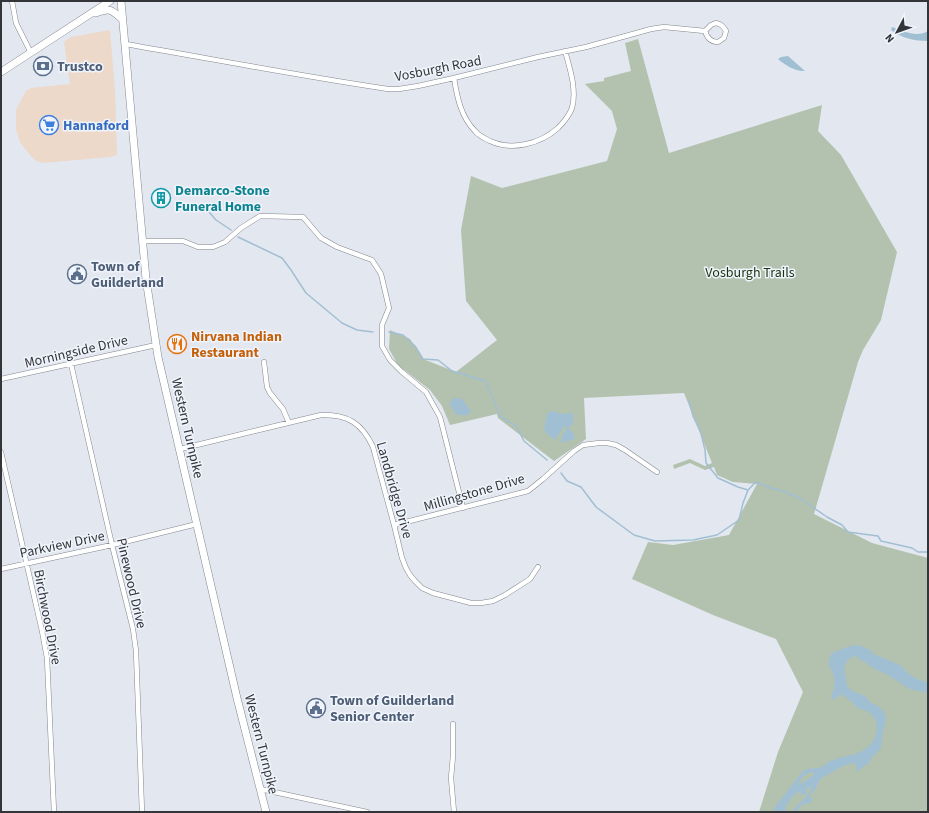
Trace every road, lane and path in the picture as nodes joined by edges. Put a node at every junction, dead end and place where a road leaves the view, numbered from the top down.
1 (12, 1) edge
2 (110, 1) edge
3 (121, 1) edge
4 (85, 17) junction
5 (122, 19) junction
6 (706, 31) junction
7 (125, 44) junction
8 (565, 51) junction
9 (31, 52) junction
10 (1, 72) edge
11 (454, 78) junction
12 (142, 240) junction
13 (156, 345) junction
14 (264, 362) dead end
15 (71, 364) junction
16 (1, 379) edge
17 (289, 423) junction
18 (180, 449) junction
19 (1, 452) edge
20 (656, 472) dead end
21 (463, 508) junction
22 (197, 524) junction
23 (394, 525) junction
24 (112, 545) junction
25 (27, 563) junction
26 (538, 567) dead end
27 (1, 569) edge
28 (453, 724) dead end
29 (260, 789) junction
30 (54, 812) edge
31 (142, 812) edge
32 (266, 812) edge
33 (367, 812) edge
34 (454, 812) edge

1 - 9 street
2 - 4 main road
3 - 5 main road, Western Turnpike
4 - 5 main road
4 - 9 main road
5 - 7 main road, Western Turnpike
6 - 6 street, Vosburgh Road
6 - 8 street, Vosburgh Road
7 - 11 street, Vosburgh Road
7 - 12 main road, Western Turnpike
8 - 11 street, Vosburgh Road
8 - 11 street
9 - 10 main road
12 - 13 main road, Western Turnpike
12 - 21 street
13 - 15 street, Morningside Drive
13 - 18 main road, Western Turnpike
14 - 17 street
15 - 16 street, Morningside Drive
15 - 24 street, Pinewood Drive
17 - 18 street, Landbridge Drive
17 - 23 street, Landbridge Drive
18 - 22 main road, Western Turnpike
19 - 25 street, Birchwood Drive
20 - 21 street, Millingstone Drive
21 - 23 street, Millingstone Drive
22 - 24 street, Parkview Drive
22 - 29 main road, Western Turnpike
23 - 26 street, Landbridge Drive
24 - 25 street, Parkview Drive
24 - 31 street, Pinewood Drive
25 - 27 street, Parkview Drive
25 - 30 street, Birchwood Drive
28 - 34 street
29 - 32 main road, Western Turnpike
29 - 33 street

